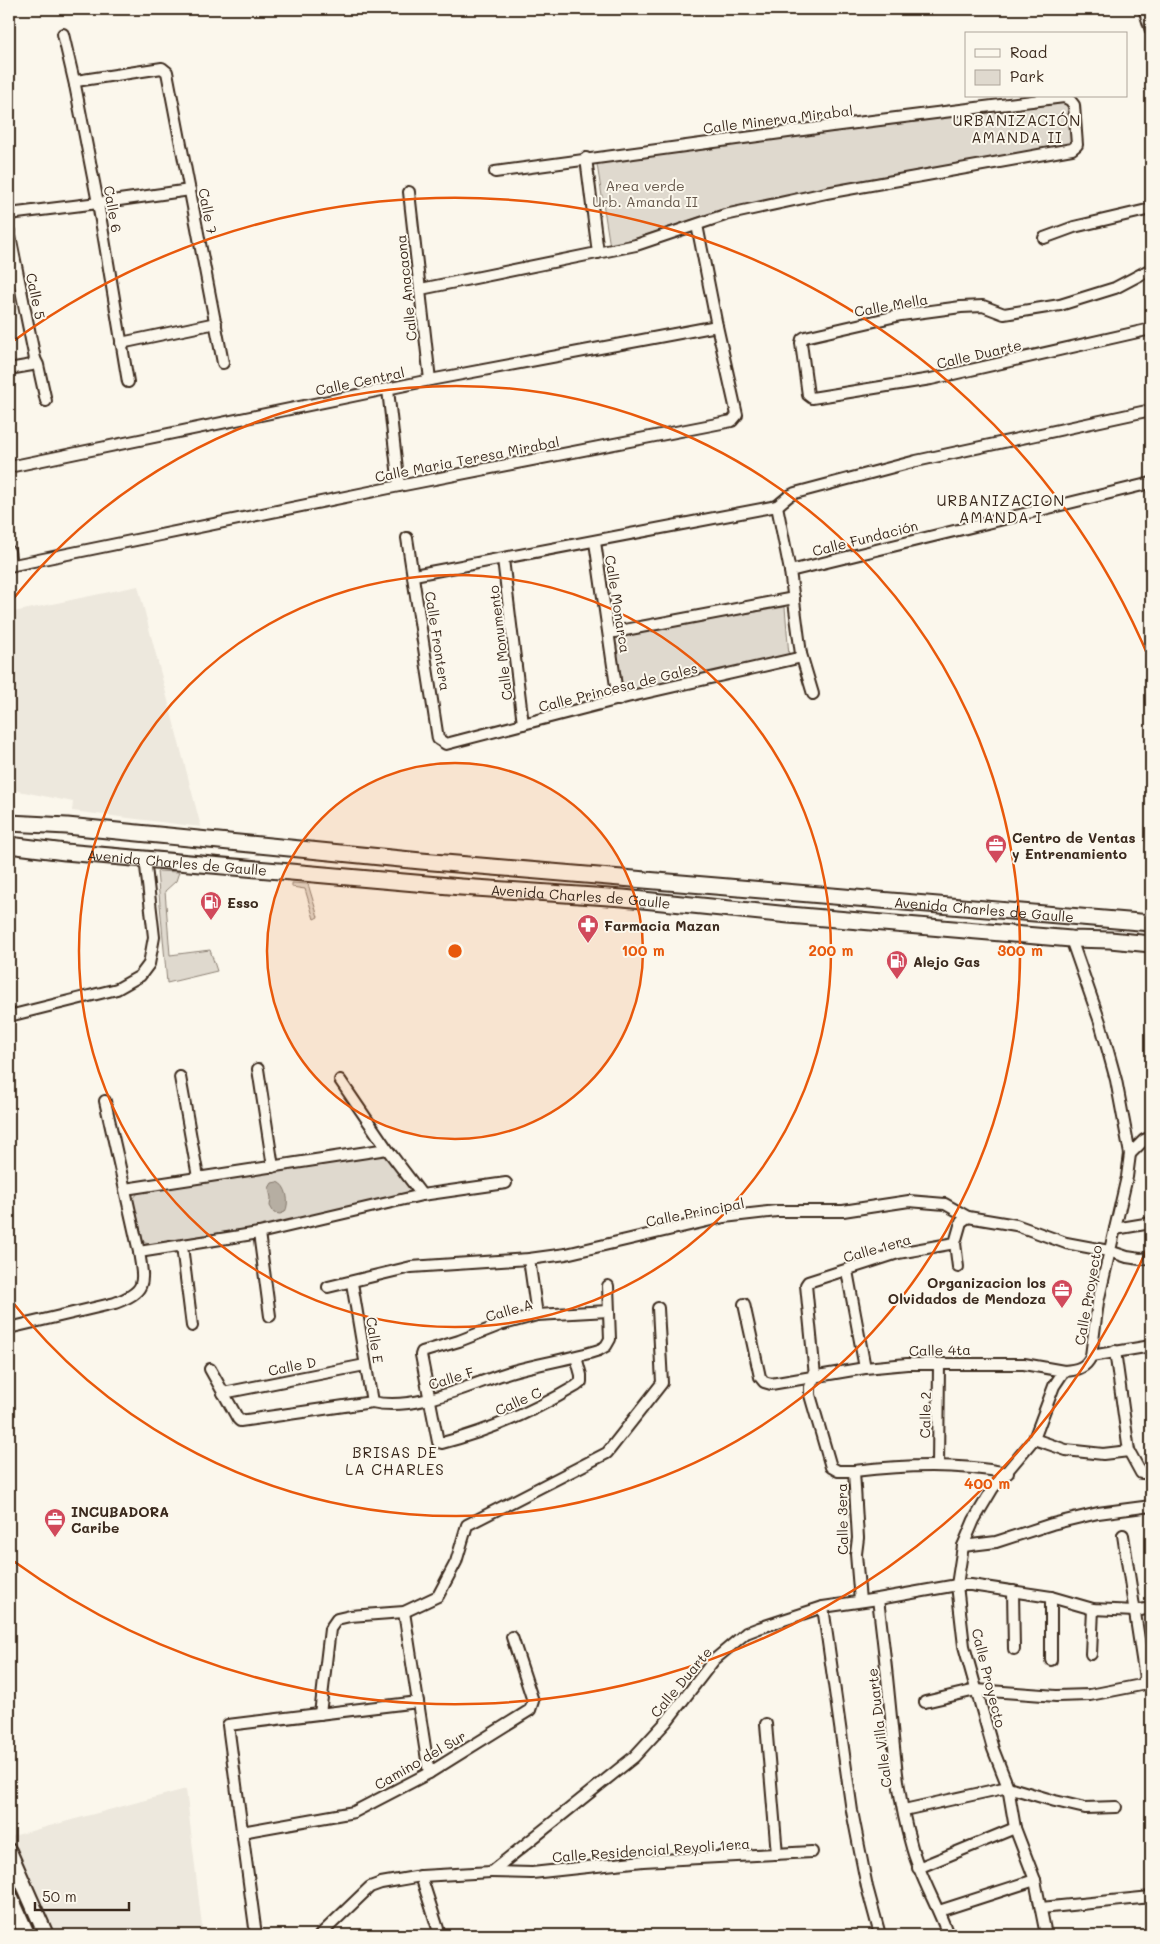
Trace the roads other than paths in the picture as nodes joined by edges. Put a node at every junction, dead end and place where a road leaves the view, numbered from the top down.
1 (1144, 9) edge
2 (1151, 31) edge
3 (63, 34) dead end
4 (76, 83) junction
5 (1056, 98) edge
6 (1066, 98) edge
7 (586, 158) junction
8 (495, 172) dead end
9 (190, 190) junction
10 (409, 192) dead end
11 (98, 203) junction
12 (1151, 209) edge
13 (9, 214) edge
14 (697, 225) junction
15 (9, 231) edge
16 (1044, 238) dead end
17 (598, 253) junction
18 (1151, 269) edge
19 (421, 290) junction
20 (216, 323) junction
21 (717, 326) junction
22 (1151, 329) edge
23 (121, 344) junction
24 (34, 362) junction
25 (223, 363) dead end
26 (9, 368) edge
27 (430, 380) junction
28 (128, 382) dead end
29 (388, 390) junction
30 (812, 398) joint
31 (46, 401) dead end
32 (1151, 410) edge
33 (9, 467) edge
34 (1151, 483) edge
35 (399, 486) junction
36 (777, 506) junction
37 (407, 538) dead end
38 (595, 542) junction
39 (9, 551) edge
40 (503, 559) junction
41 (10, 566) edge
42 (790, 571) junction
43 (414, 575) junction
44 (794, 598) junction
45 (609, 633) junction
46 (800, 656) junction
47 (813, 694) dead end
48 (618, 700) junction
49 (524, 724) junction
50 (446, 744) joint
51 (9, 815) edge
52 (9, 823) edge
53 (67, 826) junction
54 (9, 845) edge
55 (9, 851) edge
56 (65, 852) junction
57 (145, 858) junction
58 (906, 902) junction
59 (1113, 920) junction
60 (1151, 923) edge
61 (906, 925) junction
62 (1071, 939) junction
63 (1110, 940) junction
64 (1151, 944) edge
65 (9, 1016) edge
66 (258, 1069) dead end
67 (180, 1077) dead end
68 (340, 1080) dead end
69 (105, 1101) dead end
70 (1151, 1137) edge
71 (387, 1149) junction
72 (1130, 1154) junction
73 (273, 1167) junction
74 (198, 1177) junction
75 (506, 1183) dead end
76 (125, 1189) junction
77 (422, 1195) junction
78 (968, 1217) junction
79 (1151, 1223) edge
80 (1115, 1229) junction
81 (259, 1233) junction
82 (955, 1243) junction
83 (182, 1246) junction
84 (1108, 1251) junction
85 (139, 1252) junction
86 (1151, 1258) edge
87 (529, 1259) junction
88 (958, 1267) dead end
89 (847, 1271) junction
90 (808, 1282) joint
91 (352, 1283) junction
92 (608, 1286) dead end
93 (328, 1287) dead end
94 (744, 1304) dead end
95 (658, 1308) dead end
96 (608, 1312) junction
97 (537, 1315) junction
98 (270, 1316) dead end
99 (192, 1326) dead end
100 (9, 1328) edge
101 (1151, 1346) edge
102 (1115, 1351) junction
103 (1091, 1356) junction
104 (576, 1357) junction
105 (939, 1364) junction
106 (366, 1365) junction
107 (864, 1368) junction
108 (210, 1369) dead end
109 (1064, 1371) junction
110 (815, 1376) junction
111 (223, 1393) junction
112 (429, 1399) junction
113 (372, 1402) junction
114 (1034, 1439) junction
115 (1128, 1452) junction
116 (938, 1466) junction
117 (854, 1471) junction
118 (1008, 1473) junction
119 (1148, 1473) edge
120 (1151, 1506) edge
121 (1123, 1534) dead end
122 (963, 1546) junction
123 (957, 1585) junction
124 (1013, 1591) junction
125 (1051, 1597) junction
126 (878, 1599) junction
127 (860, 1601) junction
128 (822, 1606) junction
129 (1151, 1608) edge
130 (1093, 1610) junction
131 (1135, 1611) junction
132 (404, 1612) junction
133 (512, 1637) dead end
134 (1014, 1649) dead end
135 (1091, 1654) dead end
136 (1051, 1660) dead end
137 (976, 1690) junction
138 (418, 1702) junction
139 (925, 1702) dead end
140 (320, 1714) junction
141 (766, 1724) dead end
142 (429, 1773) junction
143 (1008, 1787) junction
144 (1116, 1807) dead end
145 (904, 1810) junction
146 (1016, 1828) junction
147 (242, 1832) junction
148 (9, 1851) edge
149 (812, 1852) dead end
150 (777, 1854) junction
151 (918, 1868) junction
152 (491, 1872) junction
153 (421, 1876) junction
154 (1035, 1880) junction
155 (9, 1895) edge
156 (1151, 1897) edge
157 (1041, 1908) junction
158 (939, 1912) junction
159 (26, 1935) edge
160 (46, 1935) edge
161 (256, 1935) edge
162 (320, 1935) edge
163 (440, 1935) edge
164 (880, 1935) edge
165 (948, 1935) edge
166 (1046, 1935) edge

1 - 2 street
3 - 4 street, Calle 6
4 - 9 street, Calle 7
4 - 11 street, Calle 6
5 - 7 street, Calle Minerva Mirabal
6 - 14 street
7 - 8 street, Calle Minerva Mirabal
7 - 17 street
9 - 11 street
9 - 20 street, Calle 7
10 - 19 street, Calle Anacaona
11 - 13 street
11 - 23 street, Calle 6
12 - 16 street
14 - 17 street
14 - 21 street, Calle Maria Teresa Mirabal
15 - 24 street, Calle 5
17 - 19 street
18 - 30 street, Calle Mella
19 - 27 street, Calle Anacaona
20 - 23 street
20 - 25 street, Calle 7
21 - 27 street, Calle Central
21 - 35 street, Calle Maria Teresa Mirabal
22 - 30 street, Calle Duarte
23 - 28 street, Calle 6
24 - 26 street
24 - 31 street, Calle 5
27 - 29 street, Calle Central
29 - 33 street, Calle Central
29 - 35 street
32 - 36 street
34 - 42 street, Calle Fundación
35 - 41 street, Calle Maria Teresa Mirabal
36 - 38 street
36 - 42 street
37 - 43 street, Calle Frontera
38 - 40 street
38 - 45 street, Calle Monarca
39 - 41 street
40 - 43 street
40 - 49 street, Calle Monumento
42 - 44 street
43 - 50 street, Calle Frontera
44 - 45 street
44 - 46 street
45 - 48 street, Calle Monarca
46 - 47 street
46 - 48 street, Calle Princesa de Gales
48 - 49 street, Calle Princesa de Gales
49 - 50 street, Calle Princesa de Gales
51 - 53 main road
52 - 53 main road, Avenida Charles de Gaulle
53 - 58 main road, Avenida Charles de Gaulle
54 - 56 main road, Avenida Charles de Gaulle
55 - 56 main road
56 - 57 main road, Avenida Charles de Gaulle
57 - 61 main road, Avenida Charles de Gaulle
57 - 65 street
58 - 59 main road, Avenida Charles de Gaulle
58 - 61 main road
59 - 60 main road, Avenida Charles de Gaulle
59 - 63 main road
61 - 62 main road, Avenida Charles de Gaulle
62 - 63 main road, Avenida Charles de Gaulle
62 - 72 street, Calle Proyecto
63 - 64 main road, Avenida Charles de Gaulle
66 - 73 street
67 - 74 street
68 - 71 street
69 - 76 street
70 - 72 street
71 - 73 street
71 - 77 street
72 - 80 street, Calle Proyecto
73 - 74 street
74 - 76 street
75 - 77 street
76 - 85 street
77 - 81 street
78 - 82 street
78 - 84 street, Calle Principal
78 - 87 street, Calle Principal
79 - 80 street
80 - 84 street, Calle Proyecto
81 - 83 street
81 - 98 street
82 - 88 street
82 - 89 street, Calle 1era
83 - 85 street
83 - 99 street
84 - 86 street, Calle Principal
84 - 103 street, Calle Proyecto
85 - 100 street
87 - 91 street, Calle Principal
87 - 97 street
89 - 90 street, Calle 1era
89 - 107 street
90 - 110 street, Calle 3era
91 - 93 street, Calle Principal
91 - 106 street, Calle E
92 - 96 street, Calle F
94 - 110 street, Calle 4ta
95 - 132 street
96 - 97 street, Calle A
96 - 104 street, Calle F
97 - 112 street, Calle A
101 - 102 street
102 - 103 street
102 - 115 street
103 - 109 street, Calle Proyecto
104 - 112 street, Calle F
104 - 112 street, Calle C
105 - 107 street, Calle 4ta
105 - 109 street, Calle 4ta
105 - 116 street, Calle 2
106 - 111 street, Calle D
106 - 113 street, Calle E
107 - 110 street, Calle 4ta
108 - 111 street
109 - 114 street, Calle Proyecto
110 - 117 street, Calle 3era
111 - 113 street, Calle F
112 - 113 street, Calle F
114 - 115 street
114 - 118 street, Calle Proyecto
115 - 119 street
116 - 117 street
116 - 118 street
117 - 127 street, Calle 3era
118 - 122 street, Calle Proyecto
120 - 122 street
121 - 131 street
122 - 123 street, Calle Proyecto
123 - 124 street, Calle Duarte
123 - 126 street, Calle Duarte
123 - 137 street, Calle Proyecto
124 - 125 street, Calle Duarte
124 - 134 street
125 - 130 street, Calle Duarte
125 - 136 street
126 - 127 street, Calle Duarte
126 - 145 street, Calle Villa Duarte
127 - 128 street, Calle Duarte
128 - 152 street, Calle Duarte
128 - 164 street
129 - 131 street, Calle Duarte
130 - 131 street, Calle Duarte
130 - 135 street
131 - 137 street
132 - 138 street
132 - 140 street
133 - 142 street, Camino del Sur
137 - 139 street
137 - 143 street, Calle Proyecto
138 - 140 street
138 - 142 street
140 - 147 street
141 - 150 street
142 - 147 street, Camino del Sur
143 - 144 street
143 - 145 street
143 - 146 street, Calle Proyecto
145 - 151 street, Calle Villa Duarte
146 - 151 street
146 - 154 street, Calle Proyecto
147 - 161 street
148 - 160 street
149 - 150 street, Calle Residencial Reyoli 1era
150 - 152 street, Calle Residencial Reyoli 1era
151 - 158 street, Calle Villa Duarte
152 - 153 street
153 - 162 street
153 - 163 street
154 - 157 street, Calle Proyecto
154 - 158 street
155 - 159 main road
156 - 157 street
157 - 166 street, Calle Proyecto
158 - 165 street, Calle Villa Duarte

